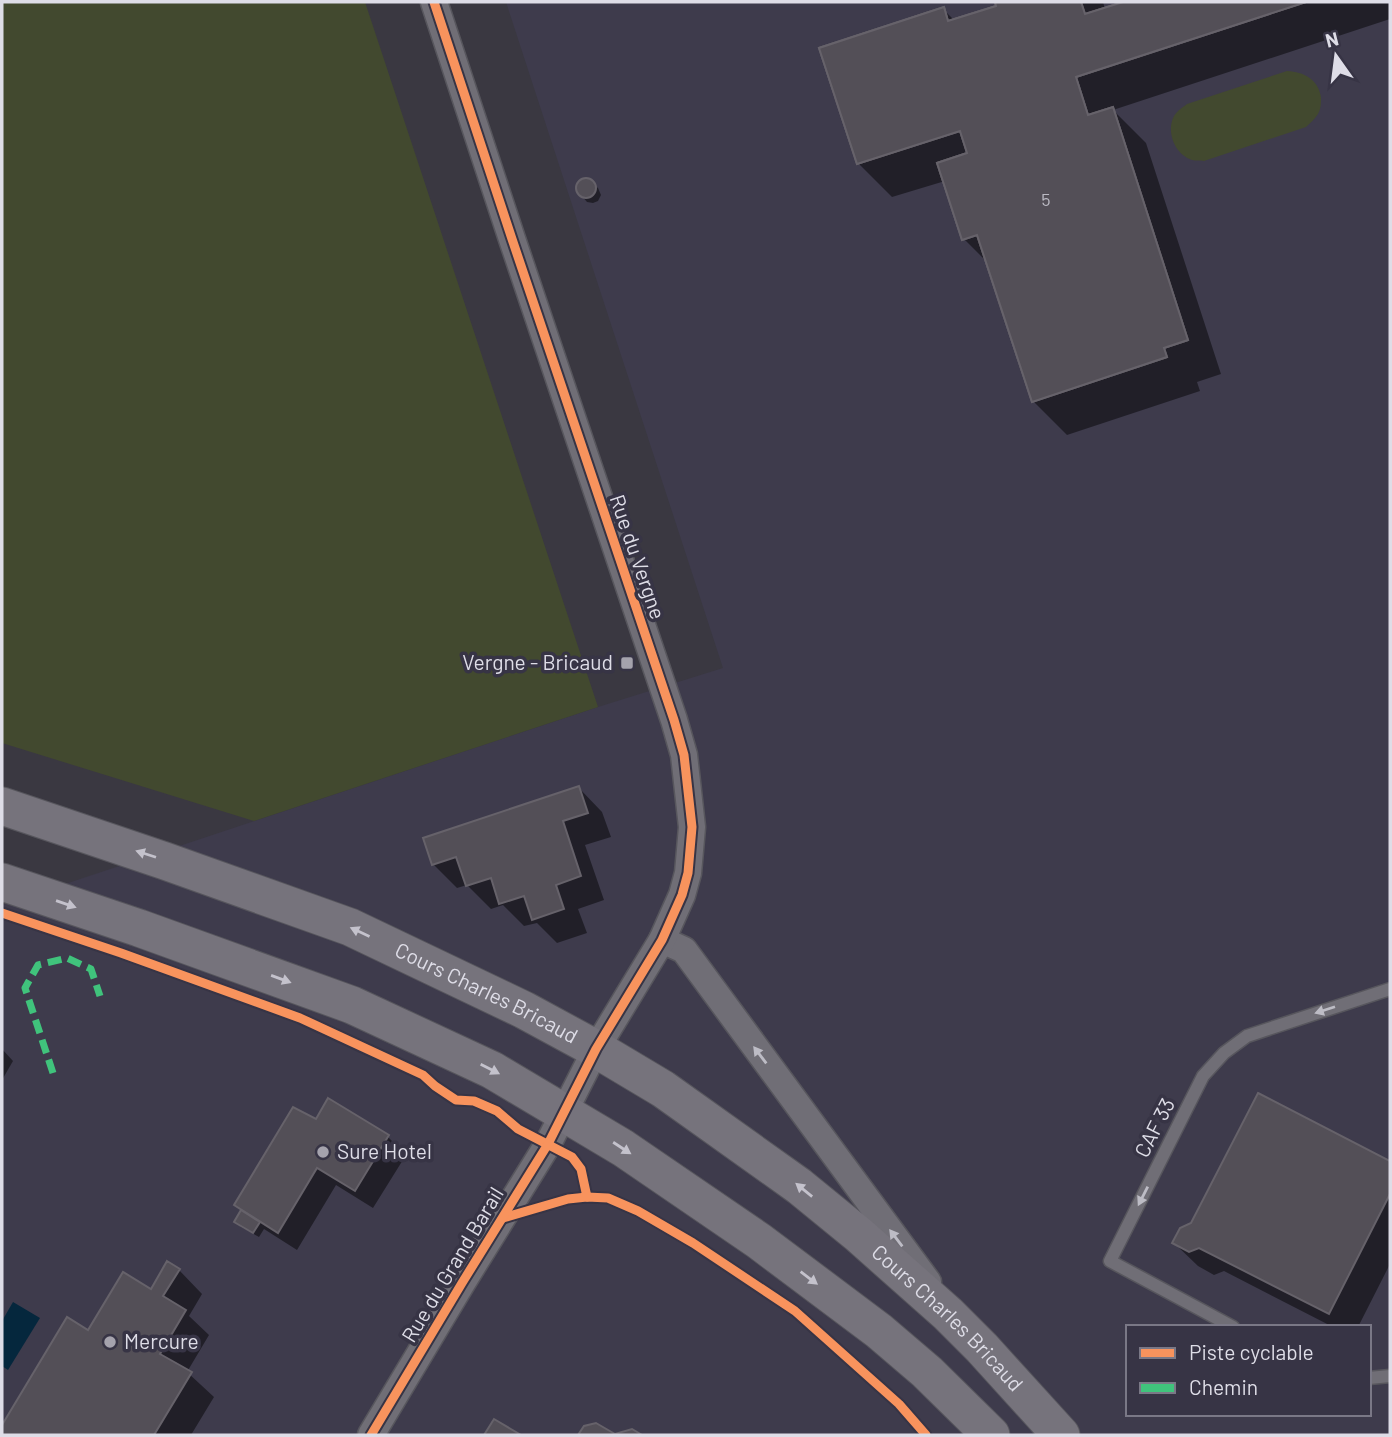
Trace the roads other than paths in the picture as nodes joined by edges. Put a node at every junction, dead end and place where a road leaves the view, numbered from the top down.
1 (434, 2) edge
2 (2, 806) edge
3 (2, 882) edge
4 (663, 940) junction
5 (1390, 989) edge
6 (596, 1049) junction
7 (564, 1112) junction
8 (948, 1314) junction
9 (1229, 1325) edge
10 (1390, 1376) edge
11 (1371, 1378) edge
12 (371, 1435) edge
13 (990, 1435) edge
14 (1061, 1435) edge

1 - 4 street, Rue du Vergne
6 -> 2 main road, Cours Charles Bricaud
3 -> 7 main road
4 - 6 street, Rue du Vergne
8 -> 4 street
5 -> 9 lane, CAF 33
6 - 7 street, Rue du Vergne
8 -> 6 main road, Cours Charles Bricaud
7 - 12 street, Rue du Grand Barail
7 -> 13 main road
8 - 14 main road, Cours Charles Bricaud
10 - 11 lane

